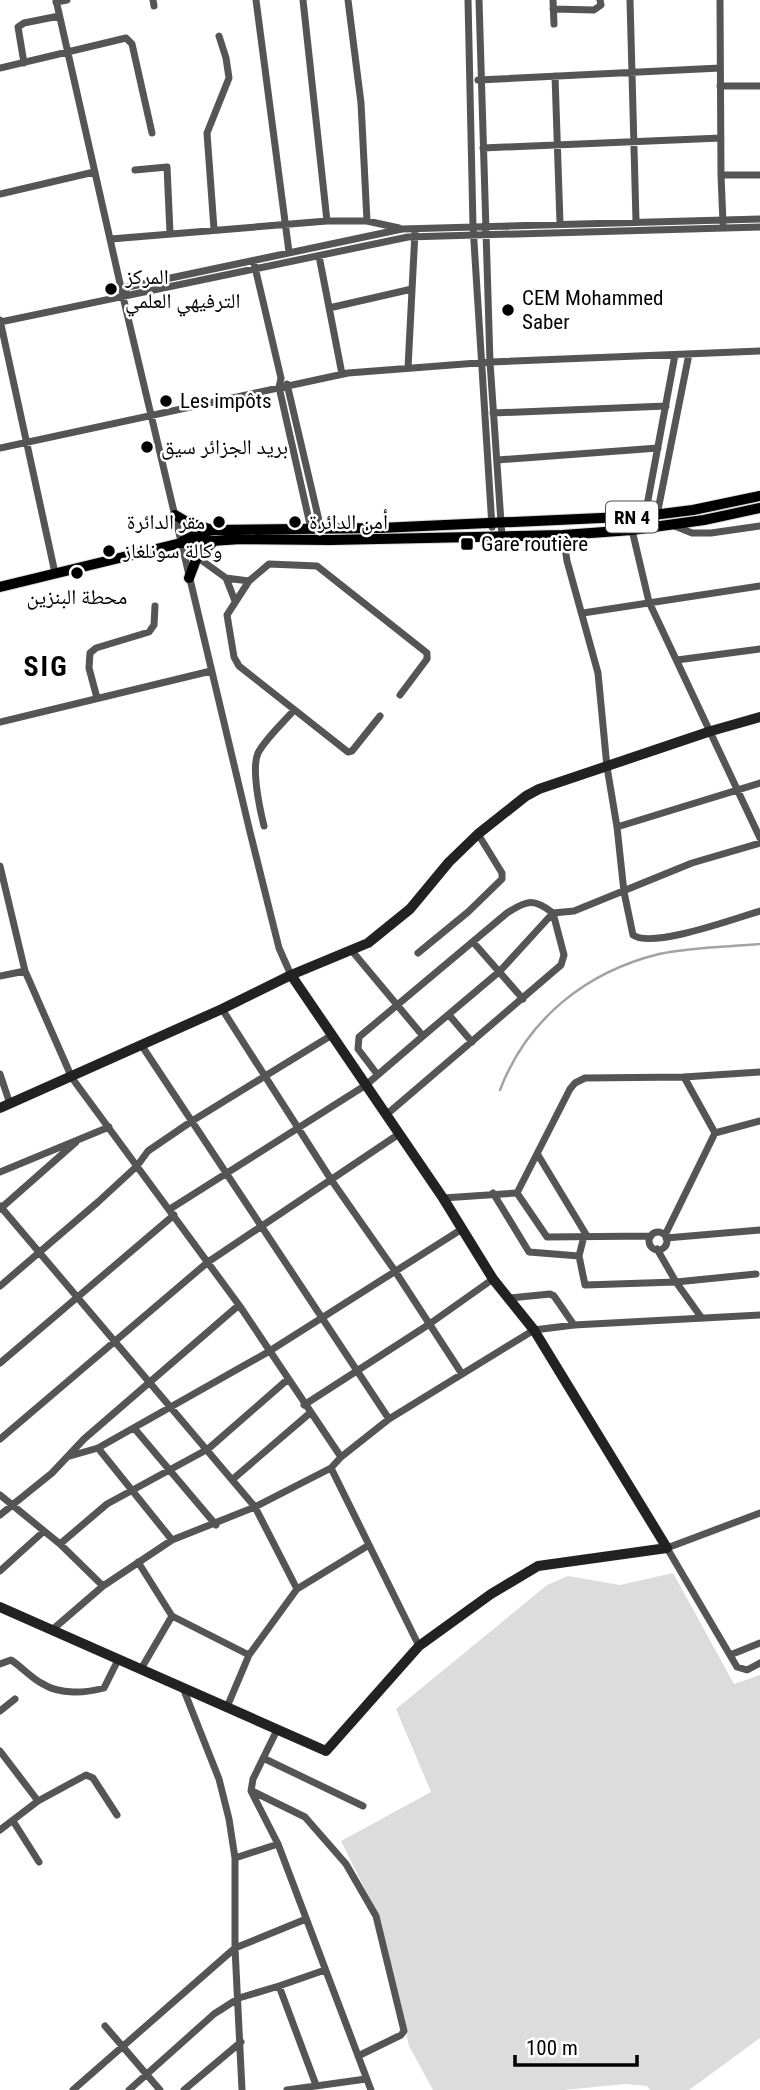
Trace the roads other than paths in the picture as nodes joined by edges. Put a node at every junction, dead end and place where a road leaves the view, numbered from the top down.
1 (67, 0) edge
2 (256, 0) edge
3 (303, 0) edge
4 (348, 0) edge
5 (468, 0) edge
6 (479, 0) edge
7 (553, 0) edge
8 (600, 0) edge
9 (630, 0) edge
10 (720, 0) edge
11 (56, 1) edge
12 (553, 9) junction
13 (59, 16) junction
14 (554, 24) dead end
15 (219, 36) dead end
16 (67, 52) junction
17 (24, 63) junction
18 (0, 68) edge
19 (720, 68) junction
20 (632, 73) junction
21 (555, 76) junction
22 (470, 80) junction
23 (481, 80) junction
24 (720, 86) junction
25 (760, 86) edge
26 (152, 133) dead end
27 (721, 138) junction
28 (634, 142) junction
29 (557, 144) junction
30 (483, 148) junction
31 (135, 170) dead end
32 (94, 172) junction
33 (721, 175) junction
34 (760, 175) edge
35 (0, 194) edge
36 (760, 219) edge
37 (327, 221) junction
38 (367, 221) junction
39 (636, 221) junction
40 (287, 223) junction
41 (560, 223) junction
42 (723, 224) junction
43 (486, 225) junction
44 (473, 226) junction
45 (760, 227) edge
46 (569, 228) junction
47 (214, 229) junction
48 (402, 229) junction
49 (415, 232) junction
50 (170, 233) junction
51 (486, 234) junction
52 (474, 235) junction
53 (111, 239) junction
54 (289, 252) junction
55 (319, 256) junction
56 (253, 259) junction
57 (255, 268) junction
58 (412, 289) junction
59 (122, 295) junction
60 (329, 308) junction
61 (0, 321) edge
62 (760, 352) edge
63 (675, 355) junction
64 (689, 355) junction
65 (486, 363) junction
66 (408, 368) junction
67 (342, 374) junction
68 (280, 382) junction
69 (288, 385) junction
70 (666, 406) junction
71 (493, 413) junction
72 (151, 414) junction
73 (662, 425) junction
74 (674, 426) junction
75 (296, 440) junction
76 (27, 442) junction
77 (0, 448) edge
78 (658, 448) junction
79 (497, 460) junction
80 (760, 496) edge
81 (760, 508) edge
82 (175, 515) junction
83 (651, 516) junction
84 (496, 524) junction
85 (671, 525) junction
86 (760, 526) edge
87 (316, 529) junction
88 (632, 530) junction
89 (215, 535) junction
90 (563, 535) junction
91 (497, 537) junction
92 (181, 543) junction
93 (197, 557) junction
94 (55, 573) junction
95 (189, 578) junction
96 (226, 578) junction
97 (249, 581) junction
98 (760, 586) edge
99 (0, 587) edge
100 (235, 601) junction
101 (649, 602) junction
102 (155, 606) dead end
103 (583, 613) junction
104 (760, 649) edge
105 (677, 660) junction
106 (211, 671) junction
107 (400, 695) dead end
108 (97, 698) junction
109 (294, 710) junction
110 (380, 716) dead end
111 (760, 717) edge
112 (0, 722) edge
113 (711, 731) junction
114 (607, 767) junction
115 (760, 783) edge
116 (738, 789) junction
117 (264, 826) dead end
118 (617, 827) junction
119 (478, 834) junction
120 (760, 840) edge
121 (0, 866) edge
122 (624, 892) junction
123 (760, 911) edge
124 (553, 913) junction
125 (473, 942) junction
126 (352, 951) junction
127 (418, 953) dead end
128 (25, 971) junction
129 (499, 971) junction
130 (291, 975) junction
131 (0, 976) edge
132 (523, 999) junction
133 (397, 1007) junction
134 (222, 1009) junction
135 (449, 1015) junction
136 (332, 1035) junction
137 (423, 1036) junction
138 (472, 1042) junction
139 (142, 1046) junction
140 (760, 1072) edge
141 (0, 1074) edge
142 (377, 1074) junction
143 (265, 1077) junction
144 (684, 1077) junction
145 (72, 1078) junction
146 (366, 1085) junction
147 (5, 1106) edge
148 (386, 1115) junction
149 (192, 1121) junction
150 (760, 1121) edge
151 (109, 1127) junction
152 (299, 1129) junction
153 (715, 1133) junction
154 (399, 1134) junction
155 (81, 1138) junction
156 (538, 1155) junction
157 (137, 1166) junction
158 (0, 1172) edge
159 (227, 1174) junction
160 (332, 1181) junction
161 (493, 1193) junction
162 (517, 1193) junction
163 (443, 1198) junction
164 (1, 1207) edge
165 (172, 1212) junction
166 (261, 1226) junction
167 (462, 1229) junction
168 (760, 1230) edge
169 (585, 1236) junction
170 (651, 1236) junction
171 (665, 1237) junction
172 (657, 1249) junction
173 (39, 1252) junction
174 (579, 1256) junction
175 (208, 1262) junction
176 (395, 1271) junction
177 (757, 1274) dead end
178 (493, 1279) junction
179 (676, 1282) junction
180 (0, 1286) edge
181 (78, 1298) junction
182 (510, 1298) junction
183 (239, 1305) junction
184 (760, 1315) edge
185 (701, 1317) junction
186 (322, 1318) junction
187 (428, 1325) junction
188 (574, 1325) junction
189 (534, 1330) junction
190 (116, 1343) junction
191 (268, 1352) junction
192 (0, 1363) edge
193 (356, 1370) junction
194 (462, 1374) junction
195 (287, 1380) junction
196 (150, 1382) junction
197 (304, 1405) junction
198 (170, 1407) junction
199 (310, 1413) junction
200 (389, 1419) junction
201 (134, 1428) junction
202 (0, 1438) edge
203 (98, 1448) junction
204 (208, 1449) junction
205 (70, 1456) junction
206 (341, 1457) junction
207 (331, 1468) junction
208 (170, 1469) junction
209 (233, 1479) junction
210 (130, 1490) junction
211 (0, 1495) edge
212 (12, 1505) junction
213 (760, 1506) edge
214 (255, 1507) junction
215 (757, 1514) edge
216 (0, 1515) edge
217 (216, 1525) junction
218 (43, 1532) junction
219 (172, 1540) junction
220 (60, 1544) junction
221 (369, 1545) junction
222 (667, 1548) junction
223 (138, 1562) junction
224 (0, 1571) edge
225 (103, 1586) junction
226 (297, 1589) junction
227 (0, 1606) edge
228 (172, 1616) junction
229 (52, 1630) junction
230 (760, 1643) edge
231 (419, 1646) junction
232 (730, 1655) junction
233 (248, 1656) junction
234 (118, 1660) junction
235 (760, 1663) edge
236 (0, 1664) edge
237 (141, 1669) junction
238 (183, 1688) junction
239 (15, 1699) dead end
240 (227, 1707) junction
241 (0, 1711) edge
242 (277, 1730) junction
243 (0, 1751) edge
244 (263, 1758) junction
245 (251, 1791) junction
246 (38, 1801) junction
247 (363, 1806) dead end
248 (117, 1815) dead end
249 (13, 1821) junction
250 (0, 1830) edge
251 (278, 1844) junction
252 (235, 1858) junction
253 (39, 1862) dead end
254 (306, 1919) junction
255 (235, 1948) junction
256 (326, 1970) junction
257 (279, 1986) junction
258 (239, 1998) junction
259 (105, 2026) dead end
260 (241, 2042) junction
261 (122, 2046) junction
262 (358, 2056) junction
263 (147, 2075) junction
264 (366, 2079) junction
265 (316, 2085) junction
266 (73, 2090) edge
267 (129, 2090) edge
268 (160, 2090) edge
269 (184, 2090) edge
270 (242, 2090) edge
271 (287, 2090) edge
272 (371, 2090) edge

1 - 11 street
2 - 40 street
3 - 37 street
4 - 38 street
5 - 22 street
6 - 23 street
7 - 12 street
8 - 12 street
9 - 20 street
10 - 19 street
11 - 13 street
12 - 14 street
13 - 16 street
13 - 17 street
15 - 47 street
16 - 17 street
16 - 26 street
16 - 32 street
17 - 18 street
19 - 20 street
19 - 24 street
20 - 21 street
20 - 28 street
21 - 23 street
21 - 29 street
22 - 23 street
22 - 44 street
23 - 30 street
24 - 25 street
24 - 27 street
27 - 28 street
27 - 33 street
28 - 29 street
28 - 39 street
29 - 30 street
29 - 41 street
30 - 43 street
31 - 50 street
32 - 35 street
32 - 53 street
33 - 34 street
33 - 42 street
36 - 42 street
37 - 38 street
37 - 40 street
38 - 48 street
39 - 42 street
39 - 46 street
40 - 47 street
40 - 54 street
41 - 43 street
41 - 46 street
42 - 45 street
42 - 46 street
43 - 44 street
43 - 51 street
44 - 49 street
44 - 52 street
46 - 51 street
47 - 50 street
48 - 49 street
48 - 54 street
49 - 52 street
49 - 55 street
49 - 58 street
50 - 53 street
51 - 52 street
51 - 65 street
52 - 65 street
53 - 59 street
54 - 56 street
55 - 57 street
55 - 60 street
56 - 57 street
56 - 59 street
57 - 59 street
57 - 68 street
58 - 60 street
58 - 66 street
59 - 61 street
59 - 72 street
60 - 67 street
61 - 76 street
62 - 64 street
63 - 64 street
63 - 65 street
63 - 70 street
64 - 74 street
65 - 66 street
65 - 71 street
65 - 84 street
66 - 67 street
67 - 69 street
68 - 69 street
68 - 72 street
68 - 75 street
69 - 75 street
70 - 71 street
70 - 73 street
71 - 79 street
72 - 76 street
72 - 82 street
73 - 74 street
73 - 78 street
74 - 83 street
75 - 87 street
76 - 77 street
76 - 94 street
78 - 79 street
78 - 83 street
79 - 84 street
80 - 83 main road, RN 4
81 - 85 main road, RN 4
82 - 89 main road
82 - 92 street
83 - 84 main road, RN 4
84 - 87 main road, RN 4
84 - 91 street
85 - 86 street
85 - 88 main road, RN 4
87 - 89 main road, RN 4
88 - 90 main road, RN 4
88 - 101 street
89 - 91 main road, RN 4
89 - 92 main road, RN 4
89 - 93 main road
90 - 91 main road, RN 4
90 - 103 street
92 - 94 main road, RN 4
92 - 95 street
93 - 95 main road
93 - 96 street
94 - 99 main road, RN 4
95 - 106 street
96 - 97 street
96 - 100 street
97 - 100 street
97 - 107 street
98 - 101 street
100 - 109 street
101 - 103 street
101 - 105 street
102 - 108 street
103 - 114 street
104 - 105 street
105 - 113 street
106 - 108 street
106 - 130 street
108 - 112 street
109 - 110 street
109 - 117 street
111 - 113 street
113 - 114 street
113 - 116 street
114 - 118 street
114 - 119 street
115 - 116 street
116 - 118 street
116 - 120 street
118 - 122 street
119 - 126 street
119 - 127 street
120 - 122 street
121 - 128 street
122 - 123 street
122 - 124 street
124 - 125 street
124 - 129 street
124 - 132 street
125 - 129 street
125 - 133 street
126 - 130 street
126 - 133 street
128 - 131 street
128 - 145 street
129 - 132 street
129 - 135 street
130 - 134 street
130 - 136 street
132 - 138 street
133 - 137 street
133 - 142 street
134 - 139 street
134 - 143 street
135 - 137 street
135 - 138 street
136 - 143 street
136 - 146 street
137 - 142 street
138 - 148 street
139 - 145 street
139 - 149 street
140 - 144 street
141 - 147 street
142 - 146 street
143 - 149 street
143 - 152 street
144 - 153 street
144 - 156 street
145 - 147 street
145 - 151 street
146 - 148 street
146 - 152 street
148 - 154 street
149 - 157 street
149 - 159 street
150 - 153 street
151 - 155 street
151 - 157 street
152 - 159 street
152 - 160 street
153 - 171 street
154 - 160 street
154 - 163 street
155 - 158 street
155 - 164 street
156 - 162 street
156 - 169 street
157 - 165 street
157 - 173 street
159 - 165 street
159 - 166 street
160 - 166 street
160 - 176 street
161 - 162 street
161 - 163 street
161 - 174 street
162 - 169 street
163 - 167 street
164 - 173 street
165 - 175 street
165 - 181 street
166 - 175 street
166 - 186 street
167 - 176 street
167 - 178 street
168 - 171 street
169 - 170 street
169 - 174 street
170 - 171 street
170 - 172 street
171 - 172 street
172 - 179 street
173 - 180 street
173 - 181 street
174 - 179 street
175 - 183 street
175 - 190 street
176 - 186 street
176 - 187 street
177 - 179 street
178 - 182 street
178 - 187 street
179 - 185 street
181 - 190 street
181 - 192 street
182 - 188 street
182 - 189 street
183 - 191 street
183 - 196 street
184 - 185 street
185 - 188 street
186 - 191 street
186 - 193 street
187 - 193 street
187 - 194 street
188 - 189 street
189 - 194 street
189 - 222 street
190 - 196 street
190 - 202 street
191 - 195 street
191 - 198 street
193 - 197 street
193 - 200 street
194 - 200 street
195 - 197 street
195 - 204 street
196 - 198 street
196 - 205 street
197 - 199 street
198 - 201 street
198 - 204 street
199 - 206 street
199 - 209 street
200 - 206 street
201 - 203 street
201 - 208 street
203 - 205 street
203 - 210 street
204 - 208 street
204 - 209 street
205 - 212 street
206 - 207 street
207 - 214 street
207 - 221 street
208 - 210 street
208 - 217 street
209 - 214 street
210 - 219 street
210 - 220 street
211 - 212 street
212 - 216 street
212 - 218 street
213 - 215 street
214 - 217 street
214 - 226 street
215 - 222 street
217 - 219 street
218 - 220 street
218 - 224 street
219 - 223 street
220 - 225 street
221 - 226 street
221 - 231 street
222 - 231 street
222 - 232 street
223 - 225 street
223 - 228 street
225 - 229 street
226 - 233 street
227 - 229 street
228 - 233 street
228 - 237 street
229 - 234 street
230 - 232 street
231 - 242 street
232 - 235 street
233 - 240 street
234 - 236 street
234 - 237 street
237 - 238 street
238 - 240 street
238 - 252 street
239 - 241 street
240 - 242 street
242 - 244 street
243 - 246 street
244 - 245 street
244 - 247 street
245 - 251 street
245 - 262 street
246 - 248 street
246 - 249 street
249 - 250 street
249 - 253 street
251 - 252 street
251 - 254 street
252 - 255 street
254 - 255 street
254 - 256 street
255 - 258 street
255 - 261 street
256 - 257 street
256 - 262 street
257 - 258 street
257 - 265 street
258 - 260 street
258 - 263 street
259 - 261 street
260 - 269 street
260 - 270 street
261 - 263 street
261 - 266 street
262 - 264 street
263 - 267 street
263 - 268 street
264 - 265 street
264 - 272 street
265 - 271 street

